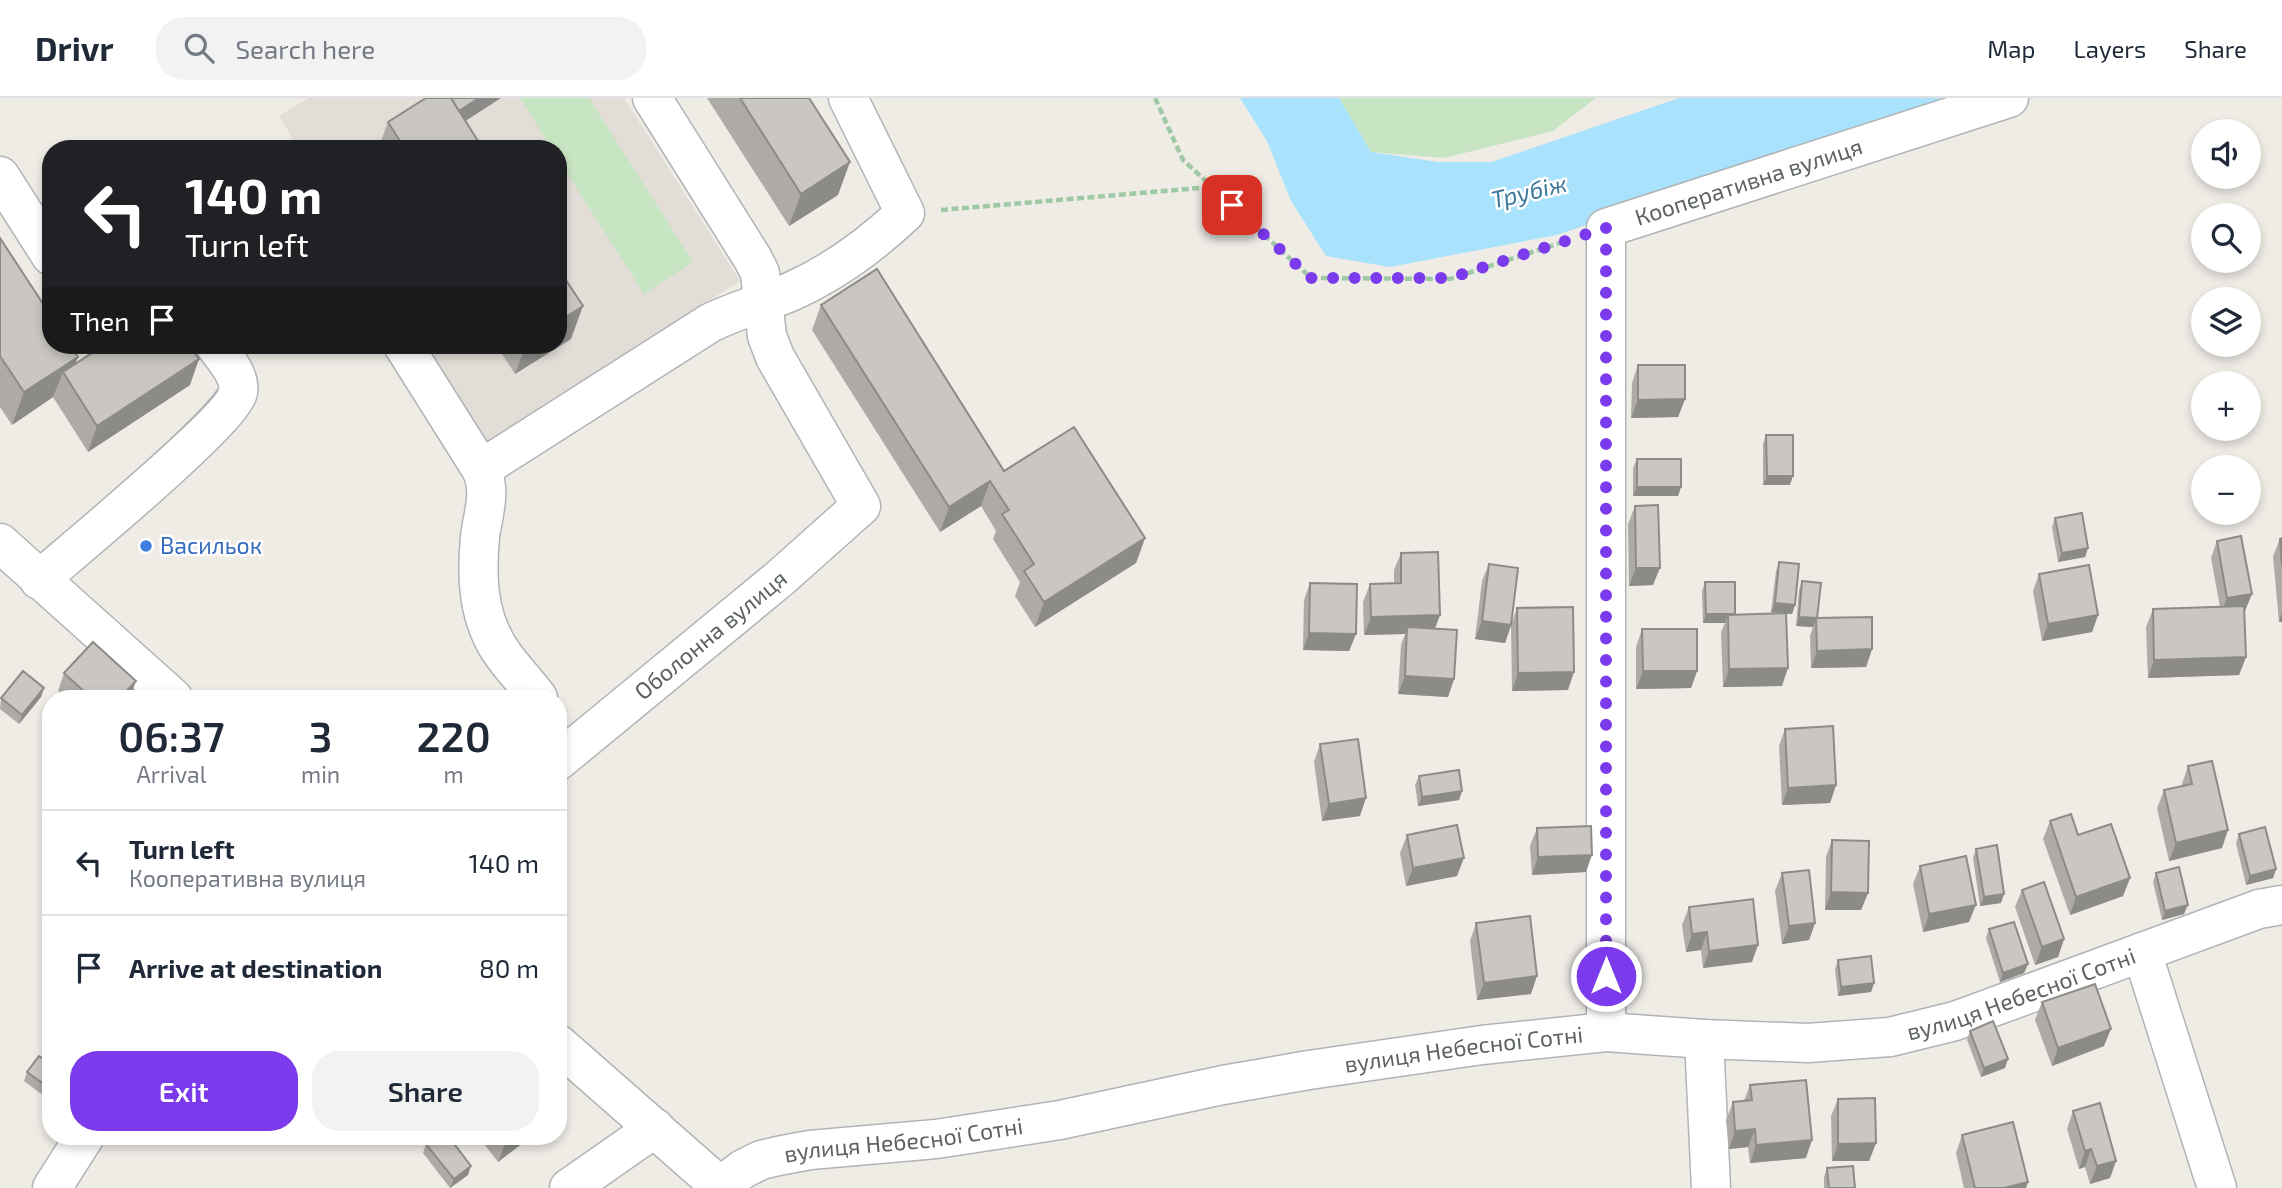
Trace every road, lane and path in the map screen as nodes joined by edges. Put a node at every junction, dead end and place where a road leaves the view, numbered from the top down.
1 (652, 98) edge
2 (848, 98) edge
3 (1155, 98) edge
4 (2010, 98) edge
5 (0, 176) edge
6 (1212, 187) junction
7 (905, 213) junction
8 (1606, 228) junction
9 (42, 242) edge
10 (763, 301) junction
11 (221, 354) edge
12 (409, 354) edge
13 (481, 469) junction
14 (0, 543) edge
15 (39, 580) junction
16 (164, 690) edge
17 (531, 690) edge
18 (567, 747) edge
19 (2282, 905) edge
20 (2141, 952) junction
21 (1606, 1032) junction
22 (1704, 1040) junction
23 (567, 1052) edge
24 (655, 1128) junction
25 (79, 1145) edge
26 (722, 1187) edge
27 (52, 1188) edge
28 (569, 1188) edge
29 (1711, 1188) edge
30 (2217, 1188) edge

1 - 10 street
2 - 7 street
3 - 6 path, Кооперативна вулиця
4 - 8 street, Кооперативна вулиця
5 - 9 street
6 - 7 path
6 - 8 path, Кооперативна вулиця
7 - 10 street
8 - 21 street
10 - 13 street
10 - 18 street, Оболонна вулиця
11 - 15 street
12 - 13 street
13 - 17 street
14 - 15 street
15 - 16 street
19 - 20 street, вулиця Небесної Сотні
20 - 22 street, вулиця Небесної Сотні
20 - 30 street
21 - 22 street, вулиця Небесної Сотні
21 - 26 street, вулиця Небесної Сотні
22 - 29 street
23 - 24 street
24 - 26 street
24 - 28 street
25 - 27 street

